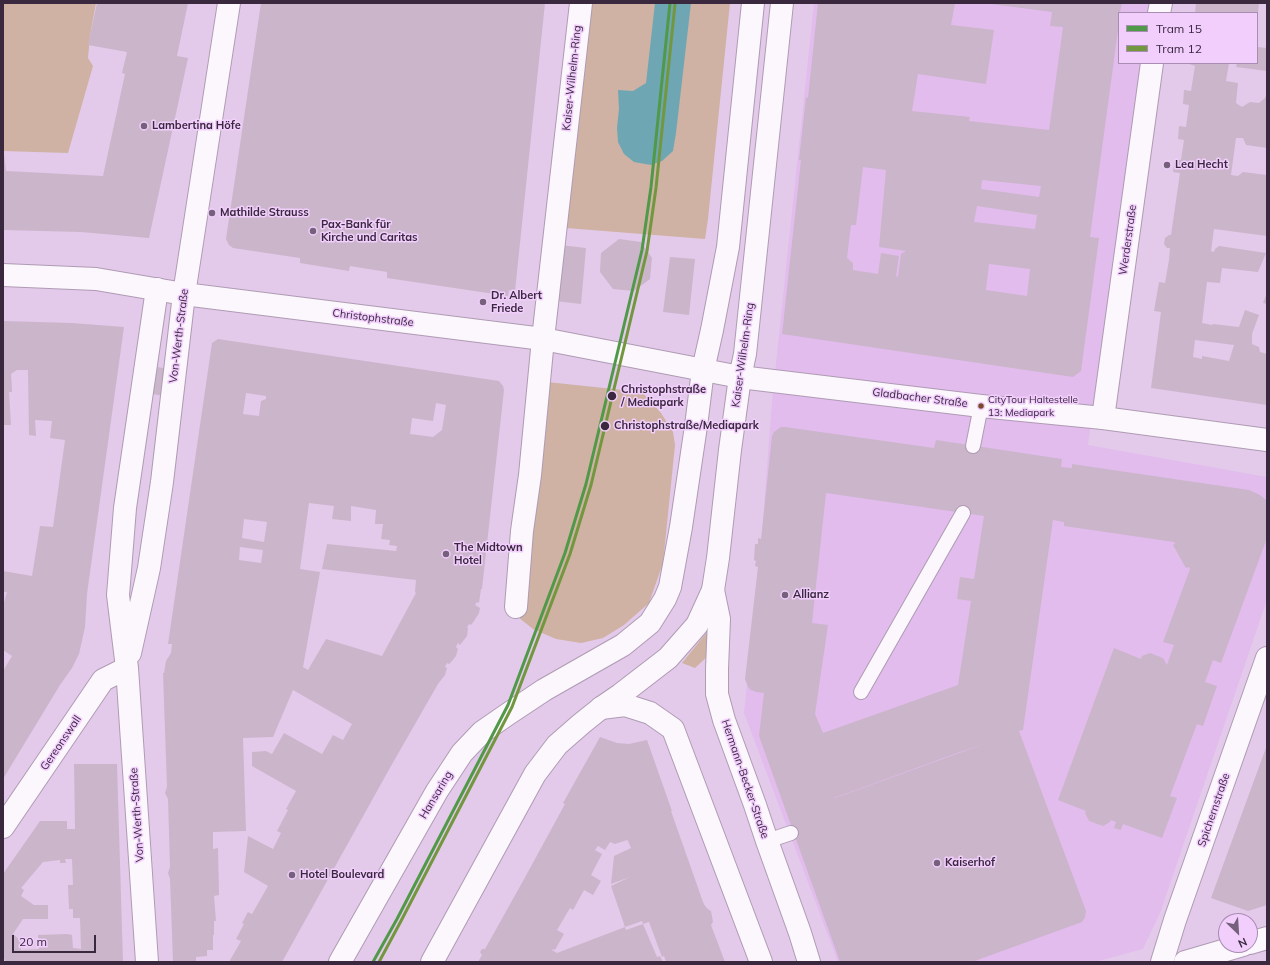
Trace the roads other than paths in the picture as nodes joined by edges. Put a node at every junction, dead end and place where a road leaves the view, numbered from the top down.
1 (229, 3) edge
2 (581, 3) edge
3 (753, 3) edge
4 (782, 3) edge
5 (1152, 64) edge
6 (3, 275) edge
7 (157, 289) junction
8 (184, 294) junction
9 (543, 339) junction
10 (703, 370) junction
11 (740, 377) junction
12 (981, 406) junction
13 (1103, 418) junction
14 (1267, 440) edge
15 (973, 446) dead end
16 (963, 513) dead end
17 (713, 590) junction
18 (516, 607) dead end
19 (1267, 658) edge
20 (127, 668) junction
21 (860, 692) dead end
22 (601, 708) junction
23 (3, 827) edge
24 (791, 833) dead end
25 (767, 841) junction
26 (1218, 952) edge
27 (147, 962) edge
28 (340, 962) edge
29 (432, 962) edge
30 (761, 962) edge
31 (809, 962) edge
32 (1162, 962) edge
33 (1185, 962) edge

1 - 8 street, Von-Werth-Straße
2 - 9 street, Kaiser-Wilhelm-Ring
3 - 10 street
4 - 11 street, Kaiser-Wilhelm-Ring
5 - 13 street, Werderstraße
6 - 7 street, Christophstraße
7 - 8 street, Christophstraße
7 - 20 street, Von-Werth-Straße
8 - 9 street, Christophstraße
8 - 20 street, Von-Werth-Straße
9 - 10 street, Christophstraße
9 - 18 street, Kaiser-Wilhelm-Ring
10 - 11 street, Christophstraße
10 - 28 street, Hansaring
11 - 12 street, Gladbacher Straße
11 - 17 street, Kaiser-Wilhelm-Ring
12 - 13 street, Gladbacher Straße
12 - 15 lane
13 - 14 street, Gladbacher Straße
16 - 21 lane
17 - 22 street, Kaiser-Wilhelm-Ring
17 - 25 street, Hermann-Becker-Straße
19 - 32 street, Spichernstraße
20 - 23 street, Gereonswall
20 - 27 street, Von-Werth-Straße
22 - 29 street
22 - 30 street
24 - 25 lane
25 - 31 street, Hermann-Becker-Straße
26 - 33 street

